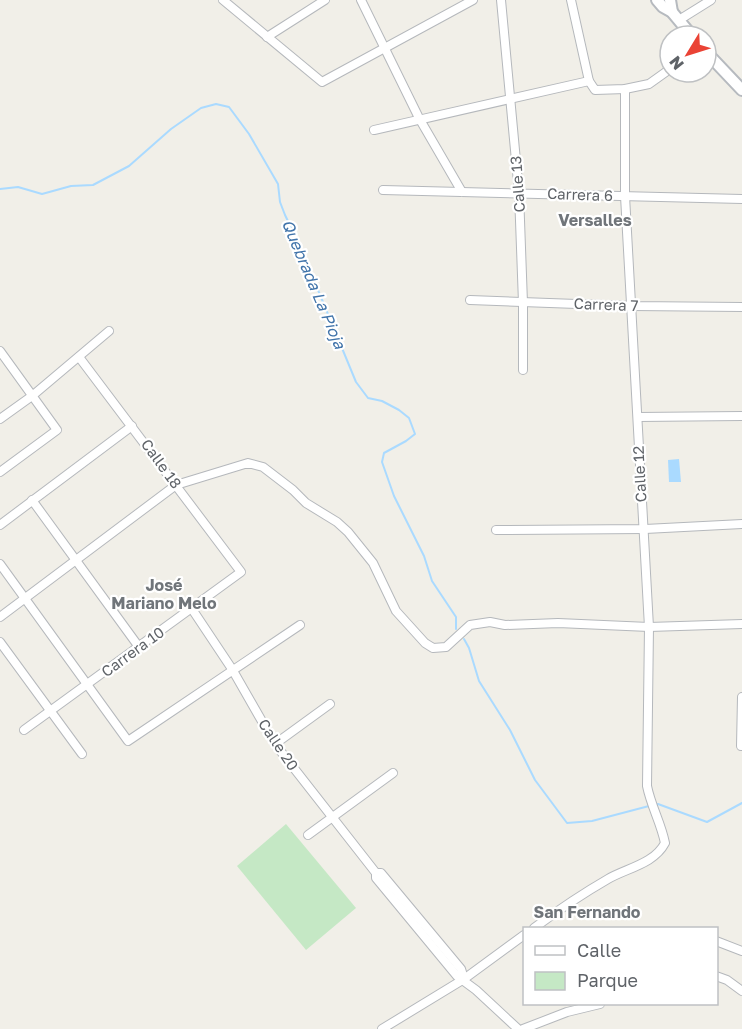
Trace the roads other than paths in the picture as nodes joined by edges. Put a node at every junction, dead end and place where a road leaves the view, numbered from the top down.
1 (223, 0) edge
2 (325, 0) edge
3 (361, 0) edge
4 (473, 0) edge
5 (501, 0) edge
6 (571, 0) edge
7 (657, 0) edge
8 (670, 0) edge
9 (711, 0) edge
10 (676, 16) junction
11 (682, 24) edge
12 (267, 37) junction
13 (384, 47) junction
14 (718, 65) edge
15 (658, 78) edge
16 (589, 81) junction
17 (624, 89) junction
18 (742, 90) edge
19 (511, 97) junction
20 (419, 118) junction
21 (374, 130) dead end
22 (383, 190) dead end
23 (462, 192) junction
24 (519, 193) junction
25 (625, 196) junction
26 (742, 199) edge
27 (470, 300) dead end
28 (523, 303) junction
29 (632, 306) junction
30 (742, 307) edge
31 (109, 331) dead end
32 (0, 351) edge
33 (79, 357) junction
34 (523, 369) dead end
35 (32, 396) junction
36 (742, 416) edge
37 (638, 417) junction
38 (0, 419) edge
39 (132, 426) junction
40 (0, 472) edge
41 (176, 485) junction
42 (32, 500) junction
43 (742, 524) edge
44 (0, 525) edge
45 (496, 530) dead end
46 (645, 530) junction
47 (76, 560) junction
48 (0, 564) edge
49 (241, 572) joint
50 (24, 599) junction
51 (192, 609) junction
52 (0, 617) edge
53 (742, 624) edge
54 (300, 625) dead end
55 (649, 627) junction
56 (0, 642) edge
57 (139, 647) junction
58 (232, 669) junction
59 (87, 686) junction
60 (742, 697) edge
61 (330, 704) dead end
62 (50, 710) junction
63 (24, 730) dead end
64 (275, 744) junction
65 (741, 746) edge
66 (82, 754) dead end
67 (393, 773) dead end
68 (331, 818) junction
69 (308, 835) dead end
70 (536, 927) edge
71 (523, 936) edge
72 (718, 941) edge
73 (742, 951) edge
74 (718, 976) edge
75 (464, 979) junction
76 (742, 991) edge
77 (596, 1005) edge
78 (382, 1029) edge
79 (520, 1029) edge

1 - 12 street
2 - 12 street
3 - 13 street
4 - 13 street
5 - 19 street, Calle 13
6 - 16 street
7 - 10 main road
8 - 10 main road
9 - 10 street
10 - 11 main road
12 - 13 street
13 - 20 street
14 - 18 main road
15 - 17 street
16 - 17 street
16 - 19 street
17 - 25 street, Calle 12
19 - 20 street
19 - 24 street, Calle 13
20 - 21 street
20 - 23 street
22 - 23 street, Carrera 6
23 - 24 street, Carrera 6
24 - 25 street, Carrera 6
24 - 28 street, Calle 13
25 - 26 street, Carrera 6
25 - 29 street, Calle 12
27 - 28 street, Carrera 7
28 - 29 street, Carrera 7
28 - 34 street, Calle 13
29 - 30 street, Carrera 7
29 - 37 street, Calle 12
31 - 33 street
32 - 35 street
33 - 35 street
33 - 39 street, Calle 18
35 - 38 street
35 - 40 street
36 - 37 street
37 - 46 street, Calle 12
39 - 41 street, Calle 18
39 - 42 street
41 - 47 street
41 - 49 street, Calle 18
41 - 55 street
42 - 44 street
42 - 47 street
43 - 46 street
45 - 46 street
46 - 55 street, Calle 12
47 - 50 street
47 - 57 street
48 - 50 street
49 - 51 street, Carrera 10
50 - 52 street
50 - 59 street
51 - 57 street, Carrera 10
51 - 58 street, Calle 20
53 - 55 street
54 - 58 street
55 - 70 street, Calle 12
56 - 62 street
57 - 59 street, Carrera 10
58 - 59 street
58 - 64 street, Calle 20
59 - 62 street, Carrera 10
60 - 65 street
61 - 64 street
62 - 63 street, Carrera 10
62 - 66 street
64 - 68 street, Calle 20
67 - 68 street
68 - 69 street
68 - 75 street, Calle 20
71 - 75 street
72 - 73 street
74 - 76 street
75 - 78 street
75 - 79 street, Calle 20
77 - 79 street

